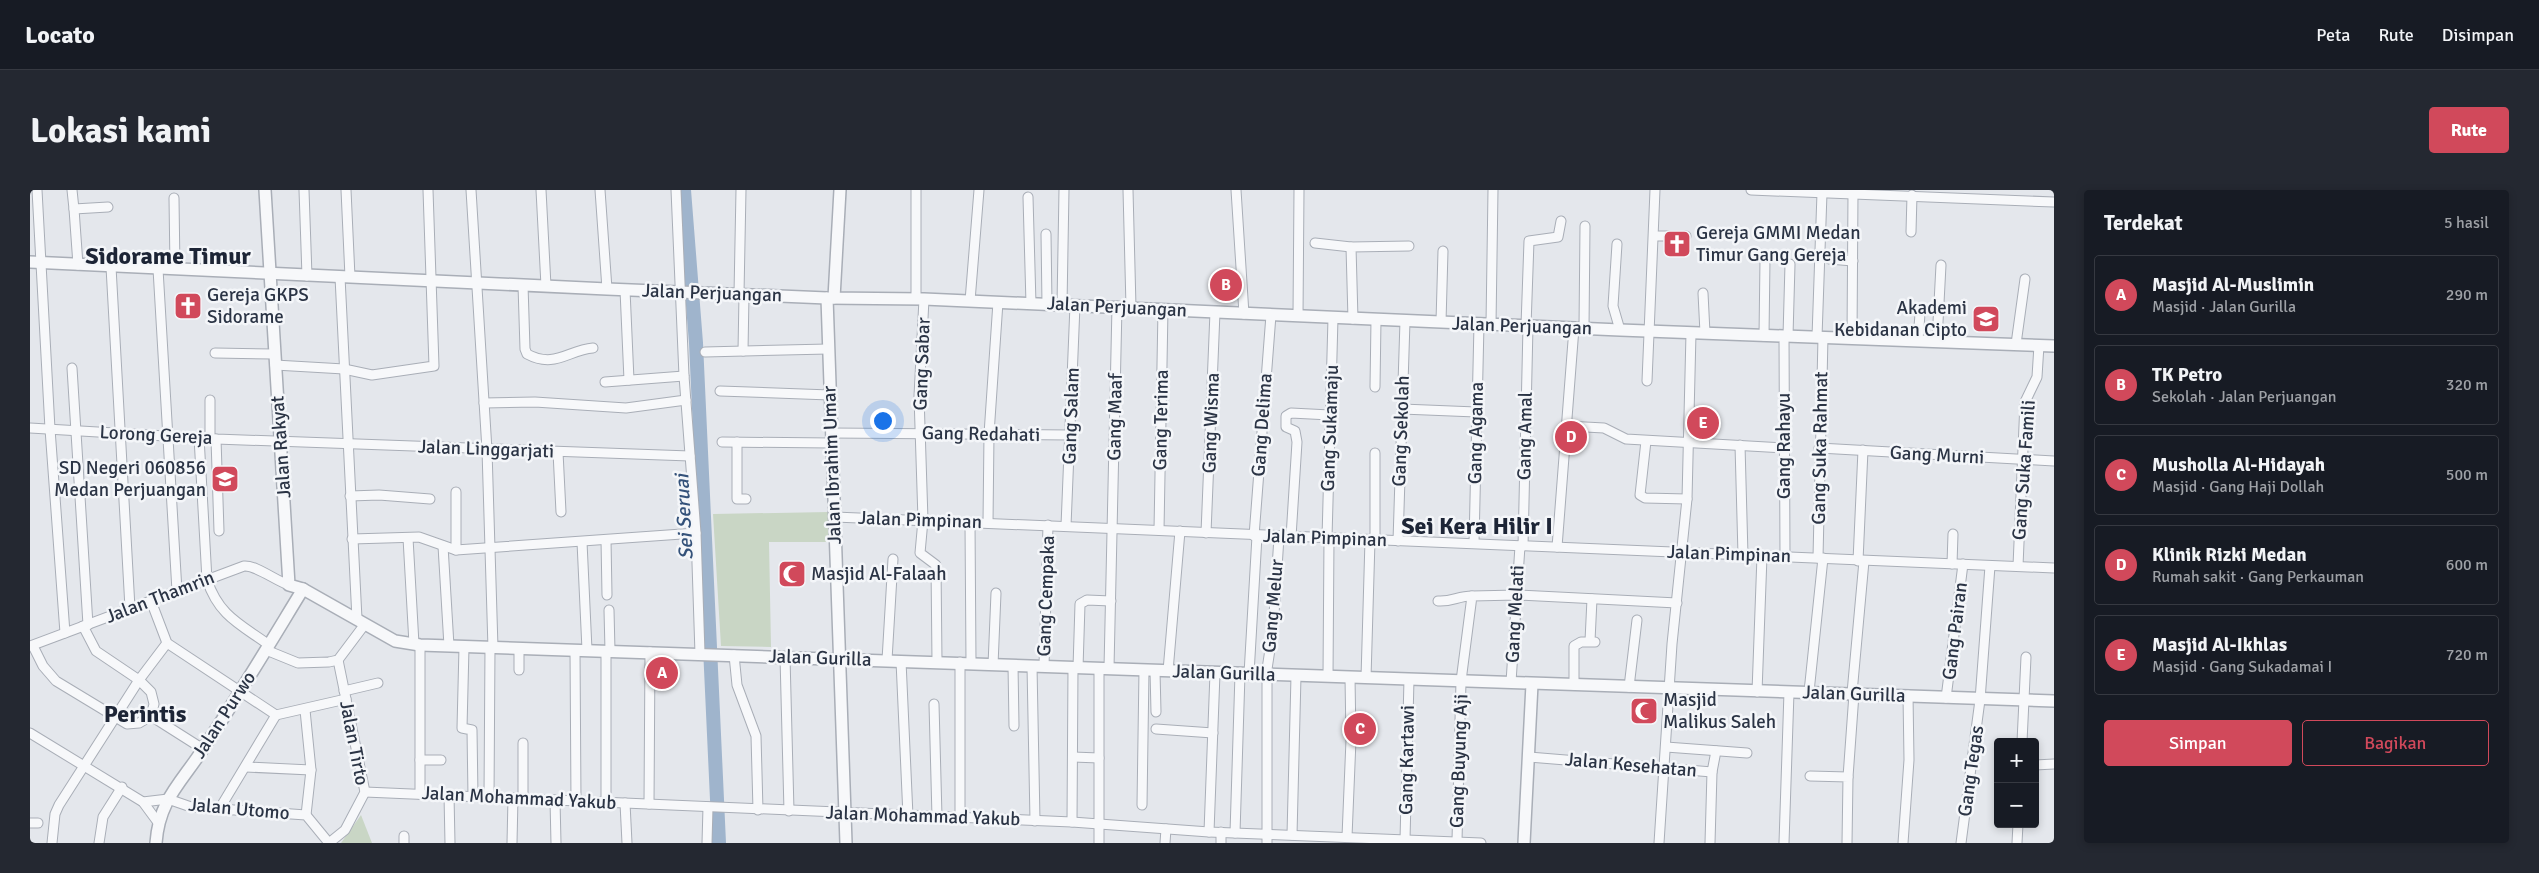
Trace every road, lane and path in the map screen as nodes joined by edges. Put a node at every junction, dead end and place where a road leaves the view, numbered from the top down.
1 (37, 190) edge
2 (72, 190) edge
3 (265, 190) edge
4 (304, 190) edge
5 (346, 190) edge
6 (428, 190) edge
7 (471, 190) edge
8 (542, 190) edge
9 (600, 190) edge
10 (676, 190) edge
11 (741, 190) edge
12 (840, 190) edge
13 (916, 190) edge
14 (979, 190) edge
15 (1064, 190) edge
16 (1128, 190) edge
17 (1236, 190) edge
18 (1299, 190) edge
19 (1493, 190) edge
20 (1654, 190) edge
21 (1751, 190) edge
22 (1820, 192) edge
23 (1853, 193) junction
24 (1897, 193) edge
25 (1990, 194) edge
26 (1912, 196) junction
27 (1028, 197) dead end
28 (174, 198) dead end
29 (2054, 202) edge
30 (108, 206) dead end
31 (74, 209) junction
32 (1561, 222) dead end
33 (1585, 226) dead end
34 (1911, 232) dead end
35 (1046, 234) dead end
36 (1654, 236) junction
37 (1686, 236) dead end
38 (1314, 243) dead end
39 (1617, 244) dead end
40 (1409, 246) dead end
41 (1351, 247) junction
42 (1443, 250) dead end
43 (1765, 259) dead end
44 (1829, 259) dead end
45 (1853, 260) junction
46 (36, 262) edge
47 (1790, 264) dead end
48 (78, 265) junction
49 (1941, 265) dead end
50 (111, 267) junction
51 (158, 269) junction
52 (175, 269) junction
53 (270, 274) junction
54 (307, 276) junction
55 (345, 277) junction
56 (2025, 279) dead end
57 (432, 281) junction
58 (478, 283) junction
59 (524, 284) junction
60 (546, 286) junction
61 (607, 289) junction
62 (625, 290) junction
63 (681, 292) junction
64 (1703, 293) dead end
65 (742, 294) junction
66 (830, 298) junction
67 (920, 299) junction
68 (970, 301) junction
69 (998, 302) junction
70 (1031, 304) junction
71 (1047, 304) junction
72 (1062, 304) junction
73 (1075, 305) junction
74 (1117, 306) junction
75 (1131, 307) junction
76 (1163, 309) junction
77 (1215, 312) junction
78 (1244, 314) junction
79 (1920, 314) dead end
80 (1271, 315) junction
81 (1298, 316) junction
82 (1333, 318) junction
83 (1353, 319) junction
84 (1376, 320) junction
85 (1405, 321) junction
86 (1441, 322) junction
87 (1479, 324) junction
88 (1491, 324) junction
89 (1527, 326) junction
90 (1579, 328) junction
91 (1620, 330) junction
92 (1649, 331) junction
93 (1691, 333) junction
94 (1705, 333) junction
95 (1764, 336) junction
96 (1786, 336) junction
97 (1820, 337) junction
98 (1852, 338) junction
99 (1918, 340) junction
100 (1937, 341) junction
101 (2016, 344) junction
102 (2039, 345) junction
103 (2054, 346) edge
104 (593, 348) dead end
105 (828, 348) junction
106 (743, 350) junction
107 (705, 352) dead end
108 (215, 353) dead end
109 (275, 360) junction
110 (72, 368) dead end
111 (344, 369) junction
112 (684, 376) junction
113 (629, 380) junction
114 (1648, 381) dead end
115 (604, 382) dead end
116 (1375, 387) dead end
117 (720, 391) dead end
118 (830, 395) junction
119 (210, 400) dead end
120 (686, 400) junction
121 (484, 404) junction
122 (1402, 409) junction
123 (1476, 412) junction
124 (1330, 415) junction
125 (1567, 426) junction
126 (30, 428) edge
127 (50, 429) junction
128 (75, 430) junction
129 (120, 432) junction
130 (920, 433) junction
131 (989, 434) junction
132 (167, 435) junction
133 (1070, 435) junction
134 (198, 437) junction
135 (213, 438) junction
136 (831, 438) junction
137 (282, 441) junction
138 (1646, 441) junction
139 (722, 442) dead end
140 (737, 442) junction
141 (349, 443) junction
142 (1689, 443) junction
143 (1740, 445) junction
144 (1783, 448) junction
145 (1819, 448) junction
146 (487, 450) junction
147 (1863, 450) junction
148 (558, 452) junction
149 (1375, 453) dead end
150 (690, 456) junction
151 (2022, 459) junction
152 (2054, 461) edge
153 (456, 492) dead end
154 (350, 496) junction
155 (430, 499) dead end
156 (746, 499) dead end
157 (1688, 499) junction
158 (561, 512) dead end
159 (835, 517) junction
160 (923, 520) junction
161 (970, 522) junction
162 (988, 523) junction
163 (1048, 525) junction
164 (1066, 526) junction
165 (1113, 528) junction
166 (1159, 530) junction
167 (220, 531) dead end
168 (1180, 531) junction
169 (696, 533) junction
170 (1206, 533) junction
171 (1953, 534) dead end
172 (1256, 536) junction
173 (1279, 537) junction
174 (1290, 537) junction
175 (408, 538) junction
176 (1328, 538) junction
177 (352, 539) junction
178 (606, 540) junction
179 (1373, 540) junction
180 (1398, 541) junction
181 (582, 542) junction
182 (1474, 543) junction
183 (443, 546) junction
184 (1521, 546) junction
185 (1556, 547) junction
186 (490, 548) junction
187 (456, 550) junction
188 (1743, 555) junction
189 (1762, 556) junction
190 (1785, 556) junction
191 (1683, 557) junction
192 (1821, 558) junction
193 (893, 559) dead end
194 (1861, 561) junction
195 (1952, 564) junction
196 (1964, 564) junction
197 (1990, 566) junction
198 (2018, 566) junction
199 (2054, 568) edge
200 (207, 580) junction
201 (289, 585) junction
202 (303, 589) junction
203 (177, 591) junction
204 (996, 594) dead end
205 (607, 595) dead end
206 (1517, 595) junction
207 (1472, 596) junction
208 (1592, 598) junction
209 (151, 601) junction
210 (1111, 601) junction
211 (1438, 601) dead end
212 (1677, 602) junction
213 (130, 608) junction
214 (609, 610) dead end
215 (1637, 620) dead end
216 (361, 622) junction
217 (86, 626) junction
218 (65, 633) junction
219 (167, 643) junction
220 (417, 644) junction
221 (31, 646) edge
222 (449, 646) junction
223 (464, 647) junction
224 (492, 647) junction
225 (268, 648) junction
226 (519, 648) junction
227 (581, 650) junction
228 (608, 651) junction
229 (650, 652) junction
230 (702, 654) junction
231 (730, 655) junction
232 (785, 657) junction
233 (840, 657) junction
234 (2026, 657) dead end
235 (338, 660) junction
236 (887, 660) junction
237 (901, 661) junction
238 (937, 662) junction
239 (965, 663) junction
240 (993, 665) junction
241 (1012, 665) junction
242 (1032, 666) junction
243 (1044, 666) junction
244 (1076, 668) junction
245 (1104, 668) junction
246 (519, 670) dead end
247 (1150, 670) junction
248 (1168, 671) junction
249 (1215, 673) junction
250 (1245, 674) junction
251 (1267, 675) junction
252 (1296, 676) junction
253 (1328, 676) junction
254 (1350, 677) junction
255 (1366, 678) junction
256 (1409, 679) junction
257 (140, 680) junction
258 (1461, 681) junction
259 (1511, 682) junction
260 (378, 683) dead end
261 (1532, 684) junction
262 (1574, 685) junction
263 (1630, 687) junction
264 (1670, 689) junction
265 (238, 692) junction
266 (1757, 692) junction
267 (1789, 692) junction
268 (1809, 692) junction
269 (1853, 693) junction
270 (345, 695) junction
271 (1908, 695) junction
272 (1946, 698) junction
273 (1980, 700) junction
274 (2024, 700) junction
275 (2054, 701) edge
276 (934, 704) dead end
277 (305, 710) junction
278 (1156, 712) dead end
279 (276, 715) junction
280 (151, 716) junction
281 (114, 718) junction
282 (1014, 726) dead end
283 (1156, 729) dead end
284 (30, 733) edge
285 (1213, 733) junction
286 (2022, 738) edge
287 (524, 743) dead end
288 (1666, 747) junction
289 (204, 749) junction
290 (1716, 751) junction
291 (1747, 753) dead end
292 (1073, 757) junction
293 (1529, 757) junction
294 (1099, 758) junction
295 (420, 760) junction
296 (441, 760) dead end
297 (2054, 764) edge
298 (83, 765) junction
299 (2039, 765) edge
300 (246, 767) junction
301 (1664, 768) junction
302 (311, 770) junction
303 (1712, 772) junction
304 (1810, 776) dead end
305 (1848, 777) junction
306 (122, 787) junction
307 (365, 792) junction
308 (420, 794) junction
309 (449, 795) junction
310 (473, 796) junction
311 (489, 797) junction
312 (512, 798) junction
313 (523, 798) junction
314 (168, 799) junction
315 (556, 800) junction
316 (576, 801) junction
317 (143, 802) junction
318 (606, 802) junction
319 (626, 803) junction
320 (649, 804) junction
321 (1142, 805) dead end
322 (220, 808) junction
323 (711, 808) junction
324 (758, 810) junction
325 (788, 811) junction
326 (846, 814) junction
327 (306, 815) junction
328 (908, 816) junction
329 (937, 817) junction
330 (960, 817) junction
331 (157, 821) junction
332 (1035, 821) junction
333 (1072, 822) junction
334 (1099, 824) junction
335 (2018, 828) edge
336 (1166, 829) junction
337 (1209, 832) junction
338 (1221, 832) junction
339 (1235, 833) junction
340 (1268, 833) junction
341 (1292, 835) junction
342 (1347, 837) junction
343 (1322, 839) edge
344 (1406, 840) junction
345 (1416, 842) edge
346 (1462, 842) edge
347 (52, 843) edge
348 (99, 843) edge
349 (156, 843) edge
350 (328, 843) edge
351 (450, 843) edge
352 (512, 843) edge
353 (556, 843) edge
354 (627, 843) edge
355 (707, 843) edge
356 (846, 843) edge
357 (1100, 843) edge
358 (1165, 843) edge
359 (1221, 843) edge
360 (1267, 843) edge
361 (1481, 843) edge
362 (1524, 843) edge
363 (1659, 843) edge
364 (1710, 843) edge
365 (1784, 843) edge
366 (1847, 843) edge
367 (1903, 843) edge
368 (1961, 843) edge
369 (2017, 843) edge

1 - 46 street
2 - 31 street
3 - 53 street, Jalan Rakyat
4 - 54 street
5 - 55 street
6 - 57 street
7 - 58 street
8 - 60 street
9 - 61 street
10 - 63 street
11 - 65 street
12 - 66 street, Jalan Ibrahim Umar
13 - 67 street, Gang Sabar
14 - 68 street
15 - 72 street
16 - 75 street
17 - 78 street
18 - 81 street
19 - 88 street
20 - 36 street
21 - 22 street
22 - 23 street
22 - 97 street, Gang Suka Rahmat
23 - 24 street
23 - 45 street
24 - 26 street
25 - 26 street
25 - 29 street
26 - 34 street
27 - 70 street
28 - 52 street
30 - 31 street
31 - 48 street
32 - 89 street, Gang Amal
33 - 90 street
35 - 71 street
36 - 37 street
36 - 92 street
38 - 41 street
39 - 91 street
40 - 41 street
41 - 83 street
42 - 86 street
43 - 95 street
44 - 45 street
45 - 98 street
46 - 48 street, Jalan Perjuangan
46 - 127 street
47 - 96 street, Gang Rahayu
48 - 50 street, Jalan Perjuangan
49 - 100 street
50 - 51 street, Jalan Perjuangan
50 - 129 street
51 - 52 street, Jalan Perjuangan
51 - 132 street
52 - 53 street, Jalan Perjuangan
53 - 54 street, Jalan Perjuangan
53 - 109 street, Jalan Rakyat
54 - 55 street, Jalan Perjuangan
55 - 57 street, Jalan Perjuangan
55 - 111 street
56 - 101 street
57 - 58 street, Jalan Perjuangan
57 - 111 street
58 - 59 street, Jalan Perjuangan
58 - 121 street
59 - 60 street, Jalan Perjuangan
59 - 104 street
60 - 61 street, Jalan Perjuangan
61 - 62 street, Jalan Perjuangan
62 - 63 street, Jalan Perjuangan
62 - 113 street
63 - 65 street, Jalan Perjuangan
63 - 112 street
64 - 94 street
65 - 66 street, Jalan Perjuangan
65 - 106 street
66 - 67 street, Jalan Perjuangan
66 - 105 street, Jalan Ibrahim Umar
67 - 68 street, Jalan Perjuangan
67 - 130 street, Gang Sabar
68 - 69 street, Jalan Perjuangan
69 - 70 street, Jalan Perjuangan
69 - 131 street
70 - 71 street, Jalan Perjuangan
71 - 72 street, Jalan Perjuangan
72 - 73 street, Jalan Perjuangan
73 - 74 street, Jalan Perjuangan
73 - 133 street, Gang Salam
74 - 75 street, Jalan Perjuangan
74 - 165 street, Gang Maaf
75 - 76 street, Jalan Perjuangan
76 - 77 street, Jalan Perjuangan
76 - 166 street, Gang Terima
77 - 78 street, Jalan Perjuangan
77 - 170 street, Gang Wisma
78 - 80 street, Jalan Perjuangan
79 - 99 street
80 - 81 street, Jalan Perjuangan
80 - 172 street, Gang Delima
81 - 82 street, Jalan Perjuangan
82 - 83 street, Jalan Perjuangan
82 - 124 street, Gang Sukamaju
83 - 84 street, Jalan Perjuangan
84 - 85 street, Jalan Perjuangan
84 - 116 street
85 - 86 street, Jalan Perjuangan
85 - 122 street, Gang Sekolah
86 - 87 street, Jalan Perjuangan
87 - 88 street, Jalan Perjuangan
87 - 123 street, Gang Agama
88 - 89 street, Jalan Perjuangan
89 - 90 street, Jalan Perjuangan
89 - 184 street, Gang Amal
90 - 91 street, Jalan Perjuangan
90 - 125 street
91 - 92 street, Jalan Perjuangan
92 - 93 street, Jalan Perjuangan
92 - 114 street
93 - 94 street, Jalan Perjuangan
93 - 142 street
94 - 95 street, Jalan Perjuangan
95 - 96 street, Jalan Perjuangan
96 - 97 street, Jalan Perjuangan
96 - 144 street, Gang Rahayu
97 - 98 street, Jalan Perjuangan
97 - 145 street, Gang Suka Rahmat
98 - 99 street, Jalan Perjuangan
99 - 100 street, Jalan Perjuangan
100 - 101 street, Jalan Perjuangan
101 - 102 street, Jalan Perjuangan
102 - 103 street, Jalan Perjuangan
102 - 151 street, Gang Suka Famili
105 - 106 street
105 - 118 street, Jalan Ibrahim Umar
106 - 107 street
108 - 109 street
109 - 111 street
109 - 137 street, Jalan Rakyat
110 - 128 street
111 - 141 street
112 - 113 street
112 - 120 street
113 - 115 street
117 - 118 street
118 - 136 street, Jalan Ibrahim Umar
119 - 135 street
120 - 121 street
120 - 150 street
121 - 146 street
122 - 123 street
122 - 180 street, Gang Sekolah
123 - 182 street, Gang Agama
124 - 174 street
124 - 176 street, Gang Sukamaju
125 - 138 street
125 - 185 street
126 - 127 street, Lorong Gereja
127 - 128 street, Lorong Gereja
127 - 218 street
128 - 129 street, Lorong Gereja
128 - 217 street
129 - 132 street, Lorong Gereja
129 - 213 street
130 - 131 street, Gang Redahati
130 - 136 street, Gang Redahati
130 - 160 street, Gang Sabar
131 - 133 street, Gang Redahati
131 - 162 street
132 - 134 street, Lorong Gereja
132 - 203 street
133 - 164 street, Gang Salam
134 - 135 street, Lorong Gereja
134 - 200 street
135 - 137 street, Lorong Gereja
135 - 167 street
136 - 140 street, Gang Redahati
136 - 159 street, Jalan Ibrahim Umar
137 - 141 street, Jalan Linggarjati
137 - 201 street, Jalan Rakyat
138 - 142 street
138 - 157 street
139 - 140 street, Gang Redahati
140 - 156 street
141 - 146 street, Jalan Linggarjati
141 - 154 street
142 - 143 street
142 - 157 street
143 - 144 street
143 - 188 street
144 - 190 street, Gang Rahayu
145 - 147 street, Gang Murni
145 - 192 street, Gang Suka Rahmat
146 - 148 street, Jalan Linggarjati
146 - 186 street
147 - 151 street, Gang Murni
147 - 194 street
148 - 150 street, Jalan Linggarjati
148 - 158 street
149 - 179 street
150 - 169 street
151 - 152 street, Gang Murni
151 - 198 street, Gang Suka Famili
153 - 187 street
154 - 155 street
154 - 177 street
157 - 191 street
159 - 160 street, Jalan Pimpinan
159 - 233 street, Jalan Ibrahim Umar
160 - 161 street, Jalan Pimpinan
160 - 238 street, Gang Sabar
161 - 162 street, Jalan Pimpinan
161 - 239 street
162 - 163 street, Jalan Pimpinan
163 - 164 street, Jalan Pimpinan
163 - 243 street, Gang Cempaka
164 - 165 street, Jalan Pimpinan
165 - 166 street, Jalan Pimpinan
165 - 210 street, Gang Maaf
166 - 168 street, Jalan Pimpinan
168 - 170 street, Jalan Pimpinan
168 - 248 street
169 - 178 street
169 - 230 street
170 - 172 street, Jalan Pimpinan
171 - 195 street
172 - 173 street, Jalan Pimpinan
172 - 250 street, Gang Delima
173 - 174 street, Jalan Pimpinan
173 - 251 street, Gang Melur
174 - 176 street, Jalan Pimpinan
175 - 177 street
175 - 183 street
175 - 220 street
176 - 179 street, Jalan Pimpinan
176 - 253 street, Gang Sukamaju
177 - 216 street
178 - 181 street
178 - 205 street
179 - 180 street, Jalan Pimpinan
179 - 255 street
180 - 182 street, Jalan Pimpinan
181 - 186 street
181 - 227 street
182 - 184 street, Jalan Pimpinan
183 - 187 street
183 - 222 street
184 - 185 street, Jalan Pimpinan
184 - 206 street, Gang Melati
185 - 191 street, Jalan Pimpinan
186 - 187 street
186 - 224 street
188 - 189 street, Jalan Pimpinan
188 - 191 street, Jalan Pimpinan
189 - 190 street, Jalan Pimpinan
189 - 266 street
190 - 192 street, Jalan Pimpinan
191 - 212 street
192 - 194 street, Jalan Pimpinan
192 - 268 street, Gang Suka Rahmat
193 - 236 street
194 - 195 street, Jalan Pimpinan
194 - 269 street
195 - 196 street, Jalan Pimpinan
196 - 197 street, Jalan Pimpinan
196 - 272 street, Gang Pairan
197 - 198 street, Jalan Pimpinan
197 - 273 street, Gang Tegas
198 - 199 street, Jalan Pimpinan
200 - 201 street, Jalan Thamrin
200 - 203 street, Jalan Thamrin
200 - 225 street
201 - 202 street
202 - 216 street
202 - 225 street, Jalan Purwo
203 - 209 street, Jalan Thamrin
204 - 240 street
206 - 207 street
206 - 208 street
206 - 259 street, Gang Melati
207 - 211 street
207 - 258 street, Gang Buyung Aji
208 - 212 street
208 - 262 street
209 - 213 street, Jalan Thamrin
209 - 219 street
210 - 244 street
210 - 245 street, Gang Maaf
212 - 264 street
213 - 217 street, Jalan Thamrin
214 - 228 street
215 - 263 street
216 - 220 street, Jalan Gurilla
216 - 235 street
217 - 218 street, Jalan Thamrin
217 - 257 street
218 - 221 street, Jalan Thamrin
219 - 257 street
219 - 265 street
220 - 222 street, Jalan Gurilla
220 - 295 street
221 - 281 street
222 - 223 street, Jalan Gurilla
223 - 224 street, Jalan Gurilla
223 - 310 street
224 - 226 street, Jalan Gurilla
224 - 311 street
225 - 235 street
225 - 265 street, Jalan Purwo
226 - 227 street, Jalan Gurilla
226 - 246 street
227 - 228 street, Jalan Gurilla
227 - 316 street
228 - 229 street, Jalan Gurilla
228 - 318 street
229 - 230 street, Jalan Gurilla
229 - 320 street
230 - 231 street, Jalan Gurilla
231 - 232 street, Jalan Gurilla
231 - 324 street
232 - 233 street, Jalan Gurilla
232 - 325 street
233 - 236 street, Jalan Gurilla
233 - 326 street, Jalan Ibrahim Umar
234 - 274 street
235 - 270 street, Jalan Tirto
236 - 237 street, Jalan Gurilla
237 - 238 street, Jalan Gurilla
237 - 328 street
238 - 239 street, Jalan Gurilla
239 - 240 street, Jalan Gurilla
239 - 330 street
240 - 241 street, Jalan Gurilla
241 - 242 street, Jalan Gurilla
241 - 282 street
242 - 243 street, Jalan Gurilla
242 - 332 street
243 - 244 street, Jalan Gurilla
244 - 245 street, Jalan Gurilla
244 - 292 street
245 - 247 street, Jalan Gurilla
245 - 294 street, Gang Maaf
247 - 248 street, Jalan Gurilla
247 - 278 street
247 - 321 street
248 - 249 street, Jalan Gurilla
249 - 250 street, Jalan Gurilla
249 - 285 street
250 - 251 street, Jalan Gurilla
250 - 339 street, Gang Delima
251 - 252 street, Jalan Gurilla
251 - 340 street, Gang Melur
252 - 253 street, Jalan Gurilla
252 - 341 street
253 - 254 street, Jalan Gurilla
254 - 255 street, Jalan Gurilla
254 - 342 street
255 - 256 street, Jalan Gurilla
256 - 258 street, Jalan Gurilla
256 - 344 street, Gang Kartawi
257 - 280 street
257 - 281 street
258 - 259 street, Jalan Gurilla
258 - 346 street, Gang Buyung Aji
259 - 261 street, Jalan Gurilla
260 - 270 street
261 - 262 street, Jalan Gurilla
261 - 293 street
262 - 263 street, Jalan Gurilla
263 - 264 street, Jalan Gurilla
264 - 266 street, Jalan Gurilla
264 - 288 street
265 - 279 street
265 - 289 street, Jalan Purwo
266 - 267 street, Jalan Gurilla
267 - 268 street, Jalan Gurilla
267 - 365 street
268 - 269 street, Jalan Gurilla
269 - 271 street, Jalan Gurilla
269 - 305 street
270 - 277 street
270 - 307 street, Jalan Tirto
271 - 272 street, Jalan Gurilla
271 - 367 street
272 - 273 street, Jalan Gurilla
273 - 274 street, Jalan Gurilla
273 - 368 street, Gang Tegas
274 - 275 street, Jalan Gurilla
274 - 286 street
276 - 329 street
277 - 279 street
277 - 302 street
279 - 300 street
280 - 281 street
280 - 289 street
281 - 298 street
283 - 285 street
284 - 298 street
285 - 337 street
287 - 313 street
288 - 290 street
288 - 301 street
289 - 314 street, Jalan Purwo
290 - 291 street
290 - 303 street, Jalan Kesehatan
292 - 294 street
292 - 333 street
293 - 301 street, Jalan Kesehatan
293 - 362 street
294 - 334 street, Gang Maaf
295 - 296 street
295 - 308 street
297 - 299 street
298 - 306 street
298 - 347 street
300 - 302 street
300 - 322 street
301 - 303 street, Jalan Kesehatan
301 - 363 street
302 - 327 street
303 - 364 street
304 - 305 street
305 - 366 street
306 - 317 street
306 - 348 street
307 - 308 street, Jalan Mohammad Yakub
307 - 350 street, Jalan Tirto
308 - 309 street, Jalan Mohammad Yakub
309 - 310 street, Jalan Mohammad Yakub
309 - 351 street
310 - 311 street, Jalan Mohammad Yakub
311 - 312 street, Jalan Mohammad Yakub
312 - 313 street, Jalan Mohammad Yakub
312 - 352 street
313 - 315 street, Jalan Mohammad Yakub
314 - 317 street
314 - 322 street, Jalan Utomo
314 - 331 street, Jalan Purwo
315 - 316 street, Jalan Mohammad Yakub
315 - 353 street
316 - 318 street, Jalan Mohammad Yakub
317 - 331 street
318 - 319 street, Jalan Mohammad Yakub
319 - 320 street, Jalan Mohammad Yakub
319 - 354 street
320 - 323 street, Jalan Mohammad Yakub
322 - 327 street, Jalan Utomo
323 - 324 street, Jalan Mohammad Yakub
323 - 355 street
324 - 325 street, Jalan Mohammad Yakub
325 - 326 street, Jalan Mohammad Yakub
326 - 328 street, Jalan Mohammad Yakub
326 - 356 street, Jalan Ibrahim Umar
327 - 350 street, Jalan Utomo
328 - 329 street, Jalan Mohammad Yakub
329 - 330 street, Jalan Mohammad Yakub
330 - 332 street, Jalan Mohammad Yakub
331 - 349 street, Jalan Purwo
332 - 333 street, Jalan Mohammad Yakub
333 - 334 street, Jalan Mohammad Yakub
334 - 336 street, Jalan Mohammad Yakub
334 - 357 street, Gang Maaf
335 - 369 street
336 - 337 street, Jalan Mohammad Yakub
336 - 358 street
337 - 338 street, Jalan Mohammad Yakub
338 - 339 street, Jalan Mohammad Yakub
338 - 359 street
339 - 340 street, Jalan Mohammad Yakub
340 - 341 street, Jalan Mohammad Yakub
340 - 360 street, Gang Melur
341 - 343 street, Jalan Mohammad Yakub
342 - 343 street, Jalan Mohammad Yakub
342 - 344 street, Jalan Mohammad Yakub
344 - 345 street, Jalan Mohammad Yakub
345 - 346 street, Jalan Mohammad Yakub
346 - 361 street, Jalan Mohammad Yakub

